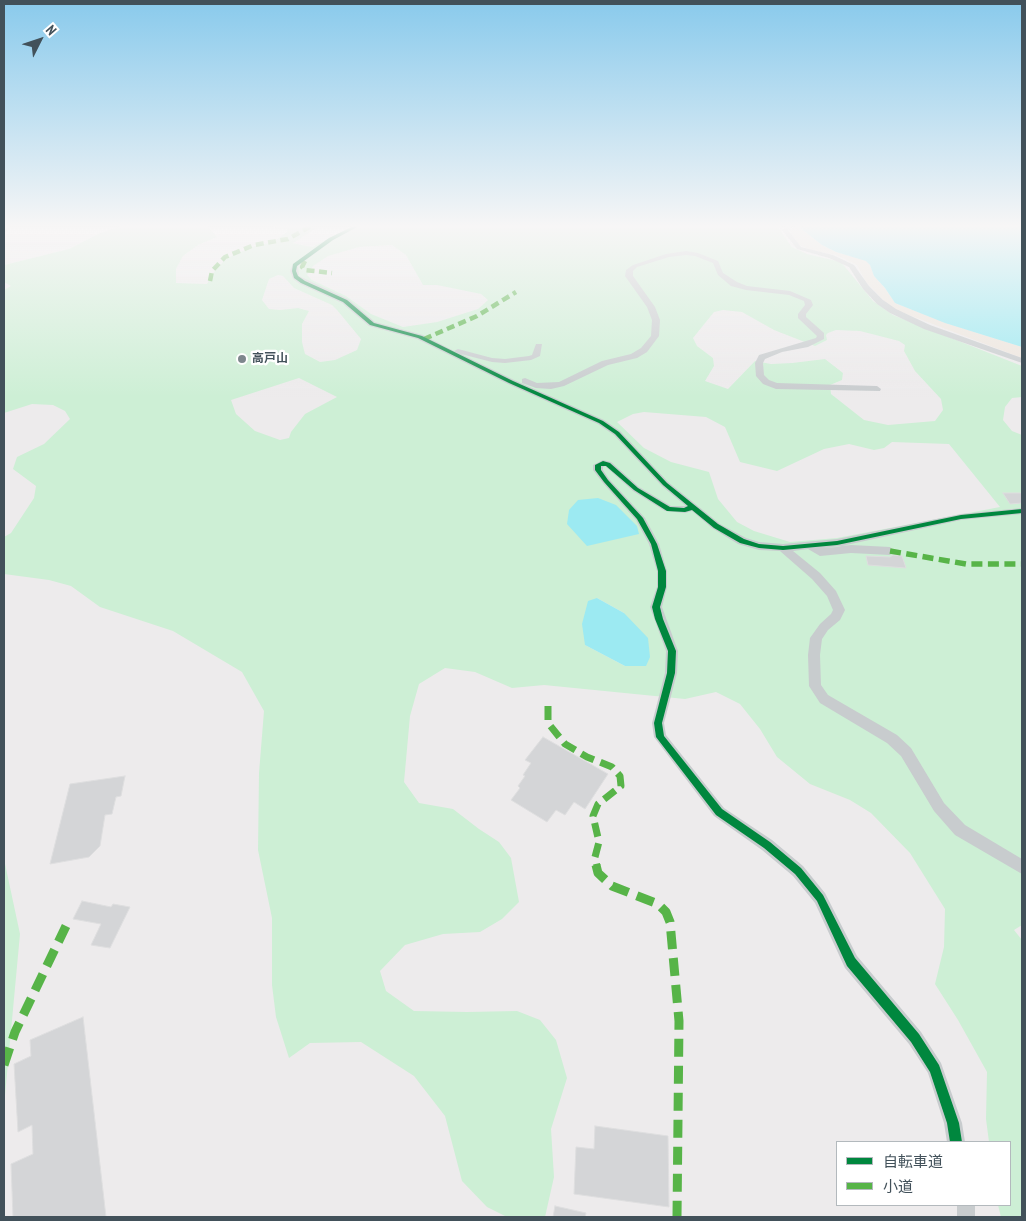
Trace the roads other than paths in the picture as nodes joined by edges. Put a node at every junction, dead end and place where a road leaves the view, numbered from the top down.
1 (305, 283) edge
2 (634, 283) edge
3 (733, 283) edge
4 (863, 283) edge
5 (424, 339) junction
6 (539, 346) dead end
7 (1022, 361) edge
8 (511, 382) junction
9 (877, 389) dead end
10 (693, 508) junction
11 (1022, 511) edge
12 (810, 546) junction
13 (784, 548) junction
14 (890, 551) dead end
15 (1022, 867) edge
16 (956, 1141) edge

1 - 5 street
2 - 8 street
3 - 9 street
4 - 7 street
5 - 6 street
5 - 8 street
8 - 10 street
10 - 13 street
10 - 16 street
11 - 12 street
12 - 13 street
12 - 14 street
13 - 15 street

